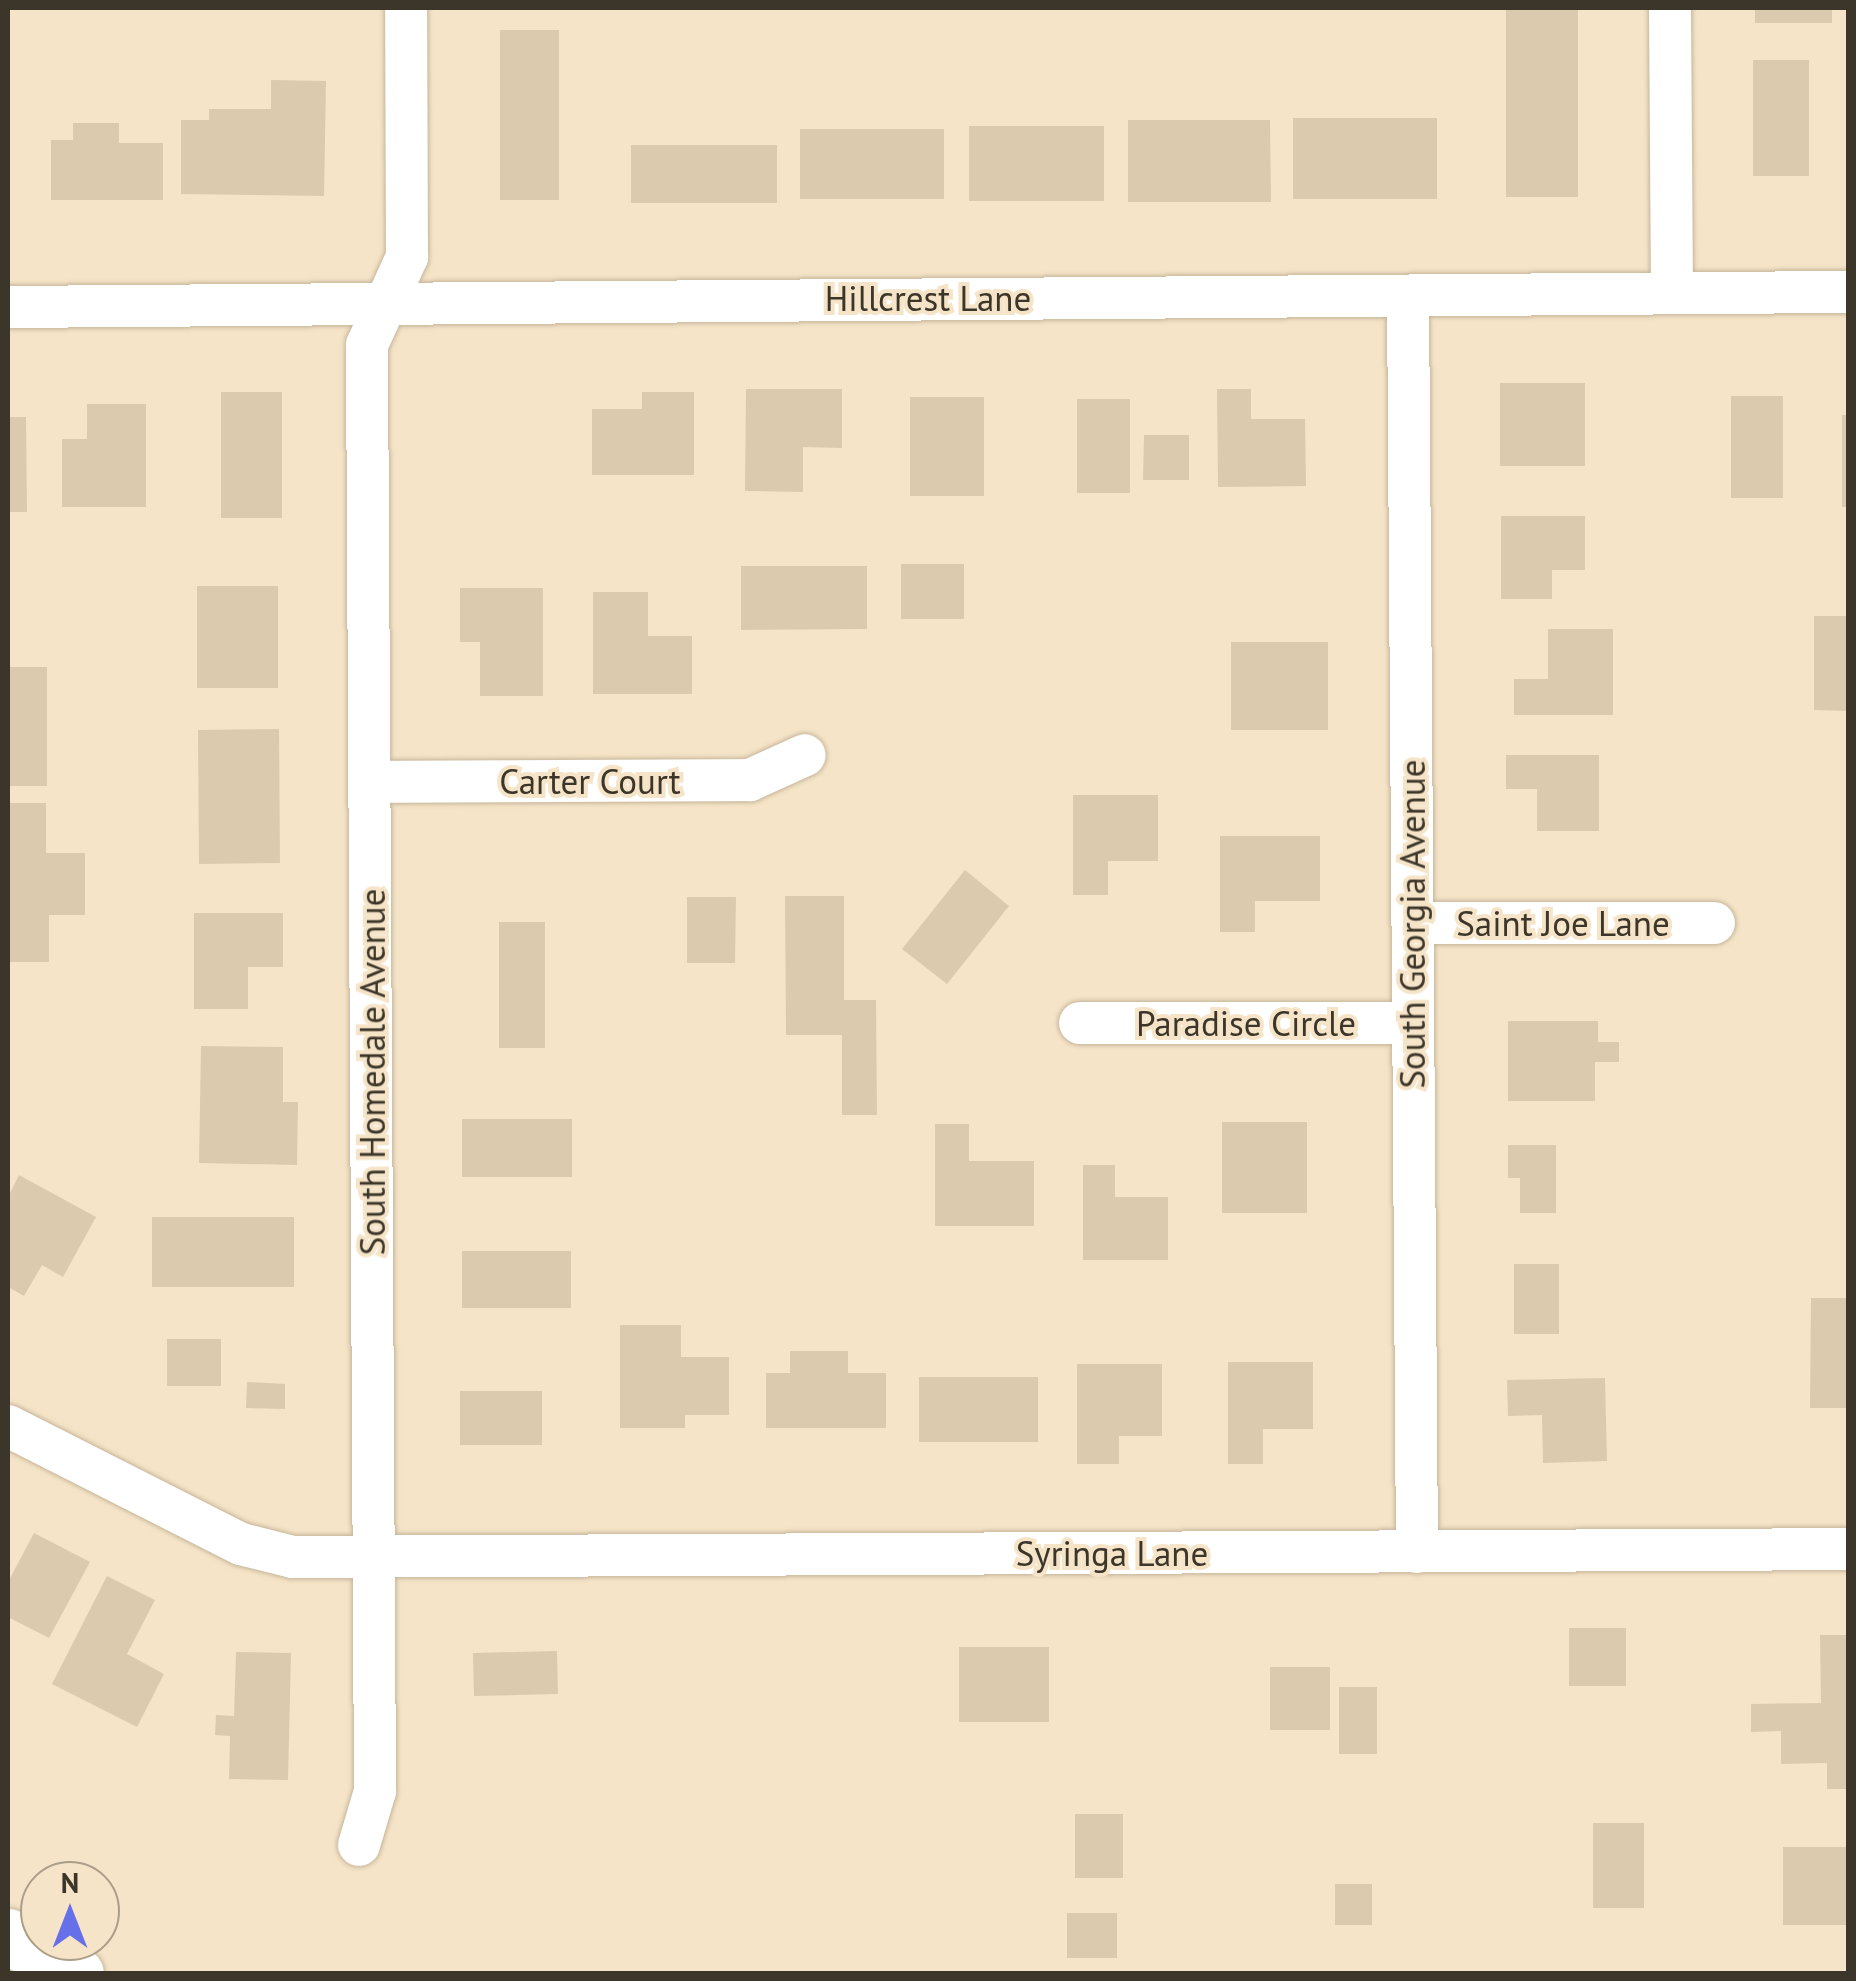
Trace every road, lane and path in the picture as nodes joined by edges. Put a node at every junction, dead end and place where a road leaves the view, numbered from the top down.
1 (406, 8) edge
2 (1670, 8) edge
3 (1848, 292) edge
4 (1672, 294) junction
5 (1408, 296) junction
6 (386, 301) junction
7 (8, 307) edge
8 (805, 756) dead end
9 (370, 782) junction
10 (1413, 923) junction
11 (1714, 923) dead end
12 (1080, 1023) dead end
13 (1413, 1024) junction
14 (8, 1426) edge
15 (1848, 1549) edge
16 (1417, 1552) junction
17 (376, 1558) junction
18 (359, 1845) dead end
19 (8, 1936) edge
20 (76, 1974) edge

1 - 6 street, South Homedale Avenue
2 - 4 street
3 - 4 street, Hillcrest Lane
4 - 5 street, Hillcrest Lane
5 - 6 street, Hillcrest Lane
5 - 10 street, South Georgia Avenue
6 - 7 street, Hillcrest Lane
6 - 9 street, South Homedale Avenue
8 - 9 street, Carter Court
9 - 17 street, South Homedale Avenue
10 - 11 street, Saint Joe Lane
10 - 13 street, South Georgia Avenue
12 - 13 street, Paradise Circle
13 - 16 street, South Georgia Avenue
14 - 17 street, Syringa Lane
15 - 16 street, Syringa Lane
16 - 17 street, Syringa Lane
17 - 18 street, South Homedale Avenue
19 - 20 highway

